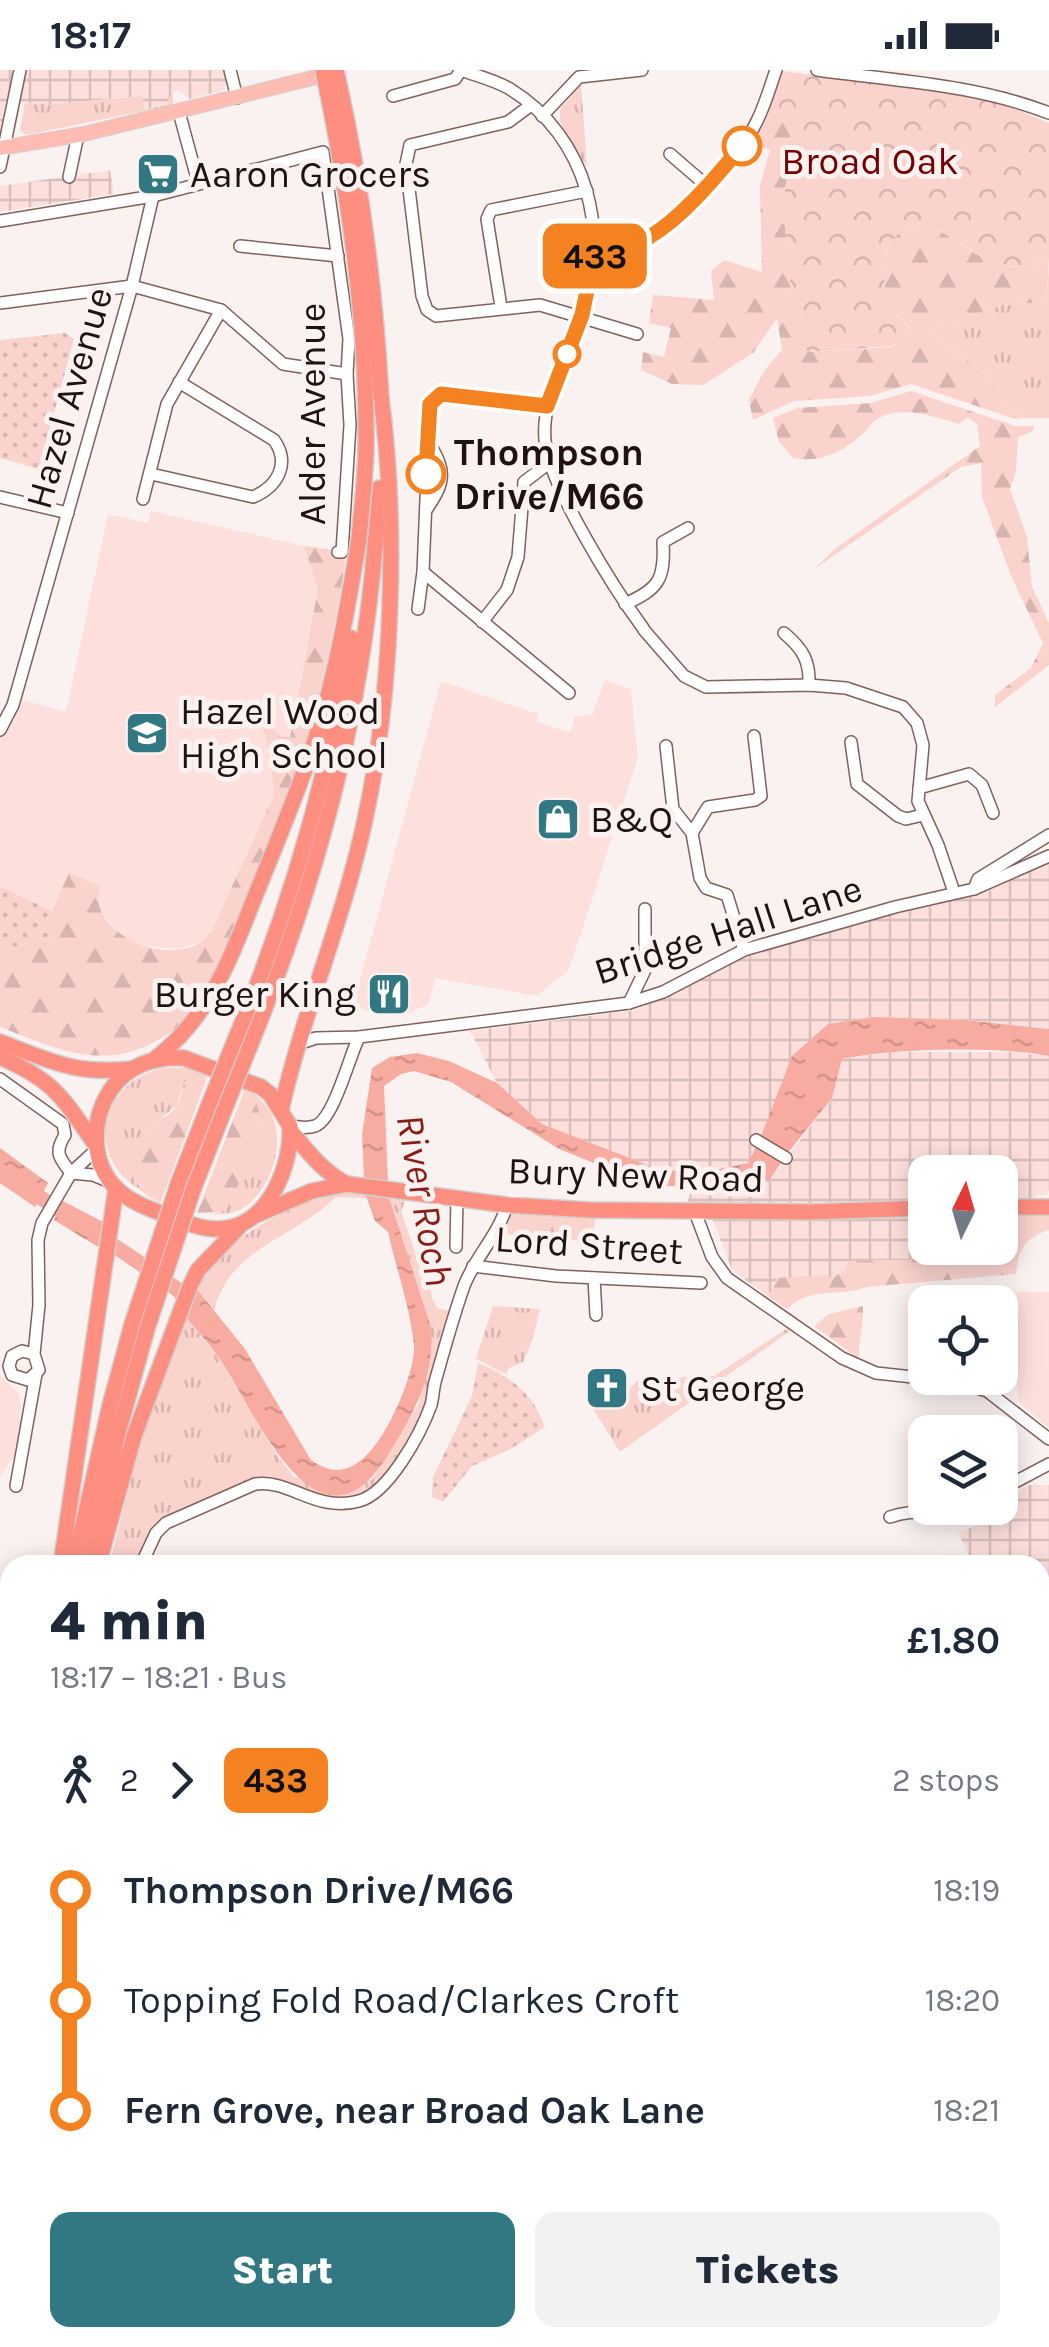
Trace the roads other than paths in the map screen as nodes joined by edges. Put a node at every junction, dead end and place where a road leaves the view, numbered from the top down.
1 (20, 70) edge
2 (230, 70) edge
3 (323, 70) edge
4 (340, 70) edge
5 (461, 70) edge
6 (642, 70) edge
7 (776, 70) edge
8 (817, 70) edge
9 (867, 73) edge
10 (946, 77) edge
11 (394, 96) dead end
12 (237, 98) junction
13 (531, 106) junction
14 (179, 112) junction
15 (1049, 114) edge
16 (542, 116) junction
17 (78, 135) junction
18 (3, 148) edge
19 (670, 154) dead end
20 (0, 166) edge
21 (69, 177) dead end
22 (198, 182) junction
23 (707, 186) junction
24 (588, 192) junction
25 (154, 196) junction
26 (0, 221) edge
27 (240, 246) dead end
28 (338, 256) junction
29 (594, 256) junction
30 (132, 286) junction
31 (0, 302) edge
32 (501, 308) junction
33 (221, 310) junction
34 (582, 315) junction
35 (637, 334) dead end
36 (346, 374) junction
37 (179, 382) junction
38 (381, 397) junction
39 (547, 406) junction
40 (549, 462) junction
41 (150, 474) junction
42 (0, 497) edge
43 (143, 499) dead end
44 (68, 512) junction
45 (688, 528) dead end
46 (359, 540) junction
47 (338, 552) dead end
48 (424, 572) junction
49 (625, 604) junction
50 (418, 609) dead end
51 (482, 622) junction
52 (784, 634) dead end
53 (809, 686) junction
54 (569, 693) dead end
55 (0, 730) edge
56 (754, 736) dead end
57 (851, 742) dead end
58 (666, 746) dead end
59 (919, 788) junction
60 (993, 813) dead end
61 (923, 815) junction
62 (692, 833) junction
63 (1049, 834) edge
64 (1049, 856) edge
65 (974, 889) junction
66 (954, 892) junction
67 (645, 909) dead end
68 (744, 950) junction
69 (630, 1003) junction
70 (359, 1037) junction
71 (0, 1042) edge
72 (243, 1043) junction
73 (298, 1044) junction
74 (0, 1057) edge
75 (155, 1059) junction
76 (131, 1069) junction
77 (0, 1079) edge
78 (281, 1110) junction
79 (290, 1128) junction
80 (756, 1140) dead end
81 (96, 1146) junction
82 (786, 1158) dead end
83 (68, 1178) junction
84 (114, 1185) junction
85 (354, 1185) junction
86 (457, 1198) junction
87 (507, 1205) junction
88 (1049, 1206) edge
89 (1018, 1207) edge
90 (908, 1209) edge
91 (695, 1212) junction
92 (248, 1219) junction
93 (456, 1247) dead end
94 (474, 1266) junction
95 (594, 1278) junction
96 (700, 1283) dead end
97 (596, 1315) dead end
98 (139, 1327) junction
99 (34, 1331) junction
100 (17, 1352) junction
101 (0, 1353) edge
102 (34, 1354) junction
103 (9, 1371) edge
104 (36, 1374) junction
105 (28, 1408) junction
106 (1049, 1439) edge
107 (1049, 1464) edge
108 (1018, 1480) edge
109 (16, 1486) dead end
110 (908, 1511) edge
111 (890, 1517) dead end
112 (62, 1555) edge
113 (76, 1555) edge
114 (92, 1555) edge
115 (101, 1555) edge
116 (146, 1555) edge

1 - 18 street
2 - 12 street
3 - 46 highway, bridge
4 - 12 main road
4 - 38 highway, bridge
5 - 11 street
5 - 13 street
6 - 16 street
7 - 23 street
8 - 9 street
9 - 10 street
10 - 15 street
12 - 14 main road
13 - 16 street
13 - 32 street
14 - 17 main road
14 - 22 street
16 - 24 street
17 - 18 main road
17 - 21 street
18 - 20 street
19 - 23 street
22 - 25 street
22 - 28 street, Alder Avenue
23 - 29 street
24 - 29 street
24 - 32 street
25 - 26 street
25 - 30 street, Hazel Avenue
27 - 28 street
28 - 36 street, Alder Avenue
29 - 34 street
30 - 31 street
30 - 33 street
30 - 44 street, Hazel Avenue
32 - 34 street
33 - 36 street
33 - 37 street
34 - 35 street
34 - 39 street
36 - 47 street, Alder Avenue
37 - 41 street
37 - 41 street
38 - 72 highway
38 - 73 highway
39 - 40 street
39 - 48 street
40 - 49 street
40 - 51 street
41 - 43 street
42 - 44 street
44 - 55 street, Hazel Avenue
45 - 49 street
46 - 72 highway
46 - 75 highway
48 - 50 street
48 - 51 street
49 - 53 street
51 - 54 street
52 - 53 street
53 - 59 street
56 - 62 street
57 - 61 street
58 - 62 street
59 - 60 street
59 - 61 street
61 - 66 street
62 - 68 street
63 - 65 street
64 - 65 street, Bridge Hall Lane
65 - 66 street, Bridge Hall Lane
66 - 68 street, Bridge Hall Lane
67 - 69 street
68 - 69 street, Bridge Hall Lane
69 - 70 street, Bridge Hall Lane
70 - 73 street, Bridge Hall Lane
70 - 79 street
71 - 76 highway
72 - 98 highway, bridge
73 - 78 highway
74 - 81 highway
75 - 76 highway
75 - 78 highway
76 - 81 highway
77 - 83 street
78 - 79 highway
79 - 85 highway
79 - 92 highway
80 - 82 street
81 - 83 street
81 - 84 highway
83 - 84 street
83 - 99 street
84 - 92 highway
84 - 112 highway
85 - 86 highway, Bury New Road
85 - 92 highway, Bury New Road
86 - 87 highway, Bury New Road
86 - 93 street
87 - 91 highway, Bury New Road
87 - 94 street
88 - 89 highway
90 - 91 highway, Bury New Road
91 - 106 street
92 - 115 highway
94 - 95 street, Lord Street
94 - 116 street
95 - 96 street, Lord Street
95 - 97 street
98 - 113 highway
98 - 114 highway
99 - 100 street
99 - 102 street
100 - 101 street
100 - 102 street
100 - 103 street
102 - 104 street
103 - 104 street
103 - 105 street
104 - 105 street
105 - 109 street
107 - 108 street
110 - 111 street

